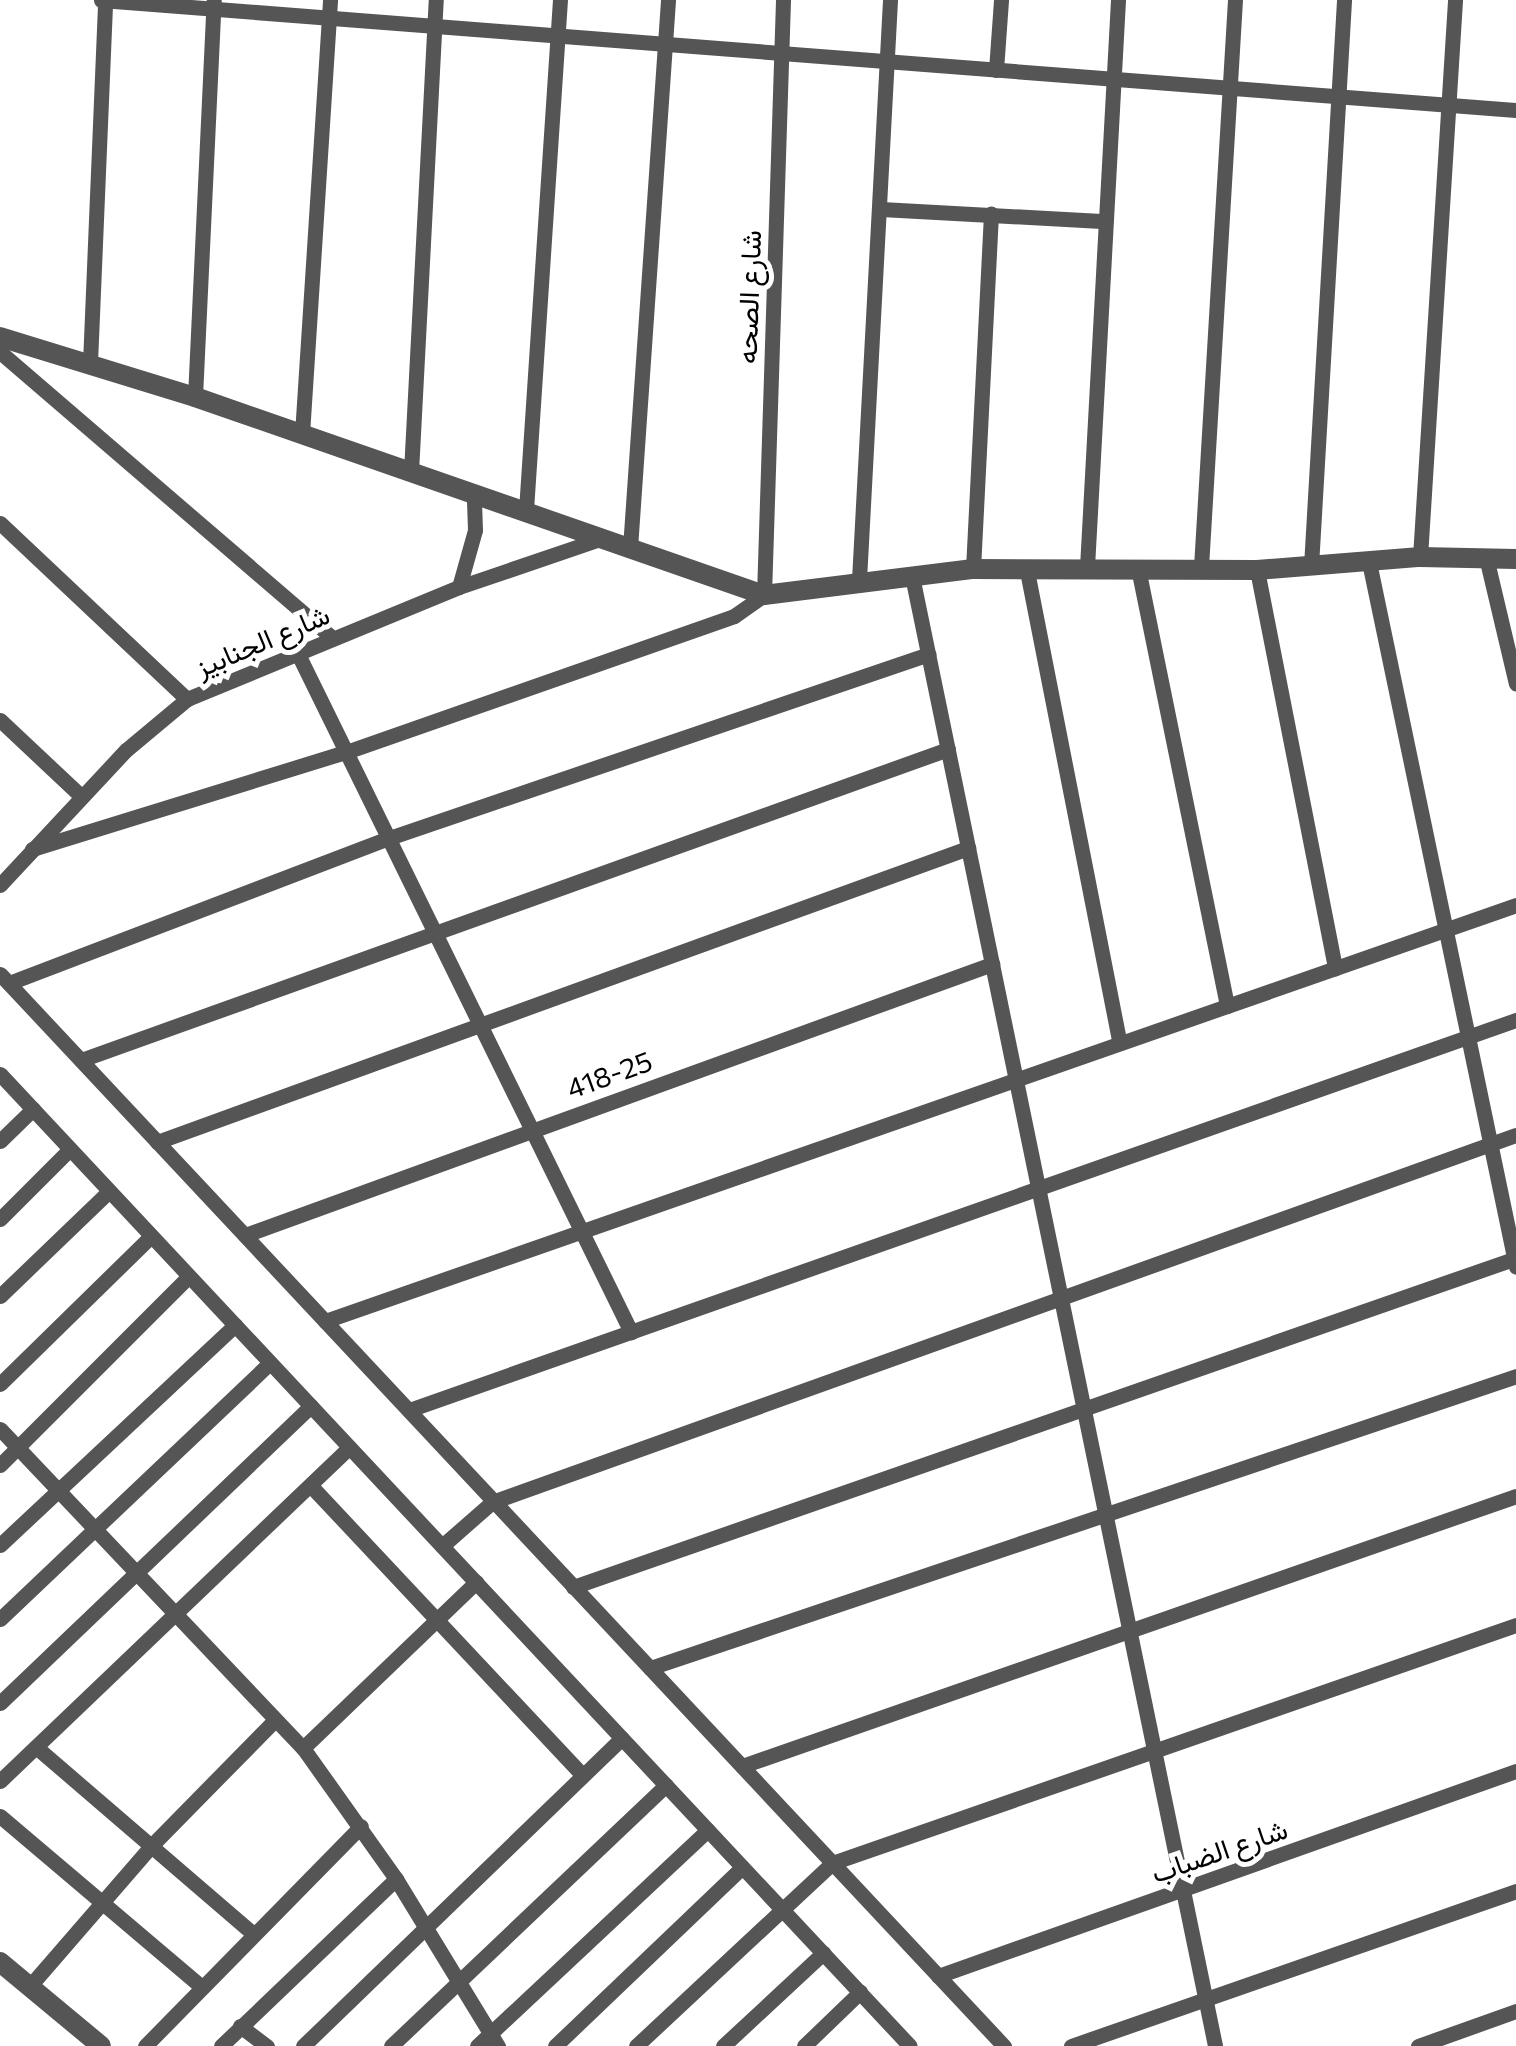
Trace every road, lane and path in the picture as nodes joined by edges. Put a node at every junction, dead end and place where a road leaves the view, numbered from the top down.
1 (104, 0) edge
2 (330, 0) edge
3 (436, 0) edge
4 (560, 0) edge
5 (668, 0) edge
6 (783, 0) edge
7 (890, 0) edge
8 (1001, 0) edge
9 (1118, 0) edge
10 (1235, 0) edge
11 (1344, 0) edge
12 (1455, 0) edge
13 (213, 4) edge
14 (329, 18) junction
15 (434, 26) junction
16 (559, 36) junction
17 (666, 44) junction
18 (781, 53) junction
19 (888, 61) junction
20 (996, 70) junction
21 (1113, 79) junction
22 (1231, 88) junction
23 (1338, 96) junction
24 (1449, 105) junction
25 (1516, 110) edge
26 (881, 208) junction
27 (991, 214) junction
28 (1106, 221) junction
29 (0, 337) edge
30 (0, 352) edge
31 (90, 363) junction
32 (195, 396) junction
33 (302, 434) junction
34 (411, 472) junction
35 (474, 492) junction
36 (526, 510) junction
37 (0, 523) edge
38 (605, 538) junction
39 (630, 548) junction
40 (1420, 557) junction
41 (1486, 557) junction
42 (1516, 559) edge
43 (1369, 562) junction
44 (1311, 566) junction
45 (1087, 567) junction
46 (973, 568) junction
47 (1138, 568) junction
48 (1201, 568) junction
49 (1257, 570) junction
50 (1027, 571) junction
51 (912, 576) junction
52 (858, 580) junction
53 (459, 587) junction
54 (764, 595) junction
55 (332, 638) junction
56 (297, 652) junction
57 (928, 654) junction
58 (1516, 684) edge
59 (187, 699) junction
60 (0, 720) edge
61 (948, 749) junction
62 (346, 752) junction
63 (81, 796) junction
64 (389, 838) junction
65 (968, 848) junction
66 (32, 849) junction
67 (0, 885) edge
68 (1516, 905) edge
69 (434, 929) junction
70 (1446, 930) junction
71 (992, 964) junction
72 (1335, 968) junction
73 (4, 979) edge
74 (1227, 1006) junction
75 (1516, 1020) edge
76 (482, 1028) junction
77 (1468, 1038) junction
78 (1120, 1043) junction
79 (81, 1060) junction
80 (0, 1074) edge
81 (1017, 1079) junction
82 (33, 1109) junction
83 (532, 1128) junction
84 (1516, 1135) edge
85 (0, 1141) edge
86 (158, 1142) junction
87 (1489, 1144) junction
88 (70, 1149) junction
89 (1040, 1188) junction
90 (109, 1191) junction
91 (0, 1219) edge
92 (582, 1231) junction
93 (152, 1236) junction
94 (245, 1236) junction
95 (1515, 1262) edge
96 (189, 1276) junction
97 (0, 1296) edge
98 (1062, 1298) junction
99 (325, 1321) junction
100 (236, 1326) junction
101 (631, 1332) junction
102 (270, 1363) junction
103 (1516, 1376) edge
104 (0, 1384) edge
105 (310, 1406) junction
106 (1084, 1409) junction
107 (409, 1410) junction
108 (0, 1428) edge
109 (349, 1447) junction
110 (18, 1448) junction
111 (0, 1465) edge
112 (311, 1486) junction
113 (58, 1490) junction
114 (1516, 1496) edge
115 (492, 1502) junction
116 (1106, 1515) junction
117 (95, 1528) junction
118 (0, 1545) edge
119 (442, 1546) junction
120 (138, 1572) junction
121 (476, 1582) junction
122 (574, 1587) junction
123 (176, 1612) junction
124 (0, 1619) edge
125 (438, 1623) junction
126 (1516, 1625) edge
127 (1131, 1631) junction
128 (650, 1668) junction
129 (0, 1703) edge
130 (275, 1720) junction
131 (622, 1738) junction
132 (36, 1747) junction
133 (303, 1748) junction
134 (1156, 1750) junction
135 (742, 1766) junction
136 (1516, 1771) edge
137 (582, 1775) junction
138 (0, 1781) edge
139 (666, 1785) junction
140 (0, 1816) edge
141 (360, 1826) junction
142 (708, 1830) junction
143 (152, 1846) junction
144 (832, 1863) junction
145 (742, 1867) junction
146 (396, 1879) junction
147 (1183, 1889) junction
148 (1516, 1891) edge
149 (99, 1904) junction
150 (782, 1910) junction
151 (423, 1925) junction
152 (250, 1932) junction
153 (823, 1953) junction
154 (0, 1962) edge
155 (938, 1976) junction
156 (457, 1979) junction
157 (199, 1985) junction
158 (29, 1986) junction
159 (860, 1992) junction
160 (1204, 1995) junction
161 (1516, 2010) edge
162 (76, 2026) junction
163 (240, 2026) junction
164 (494, 2040) edge
165 (899, 2042) edge
166 (90, 2046) edge
167 (101, 2046) edge
168 (145, 2046) edge
169 (221, 2046) edge
170 (267, 2046) edge
171 (303, 2046) edge
172 (392, 2046) edge
173 (477, 2046) edge
174 (555, 2046) edge
175 (636, 2046) edge
176 (723, 2046) edge
177 (804, 2046) edge
178 (1004, 2046) edge
179 (1071, 2046) edge
180 (1215, 2046) edge
181 (1418, 2046) edge

1 - 13 street
1 - 31 street
2 - 14 street
3 - 15 street
4 - 16 street
5 - 17 street
6 - 18 street, شارع الصحه
7 - 19 street
8 - 20 street
9 - 21 street
10 - 22 street
11 - 23 street
12 - 24 street
13 - 14 street
13 - 32 street
14 - 15 street
14 - 33 street
15 - 16 street
15 - 34 street
16 - 17 street
16 - 36 street
17 - 18 street
17 - 39 street
18 - 19 street
18 - 54 street, شارع الصحه
19 - 20 street
19 - 26 street
20 - 21 street
21 - 22 street
21 - 28 street
22 - 23 street
22 - 48 street
23 - 24 street
23 - 44 street
24 - 25 street
24 - 40 street
26 - 27 street
26 - 52 street
27 - 28 street
27 - 46 street
28 - 45 street
29 - 31 street
30 - 55 street
31 - 32 street
32 - 33 street
33 - 34 street
34 - 35 street
35 - 36 street
35 - 53 street
36 - 38 street
37 - 59 street
38 - 39 street
38 - 53 street, شارع الجنابيز
39 - 54 street
40 - 41 street
40 - 43 street
41 - 42 street
41 - 58 street
43 - 44 street
43 - 70 street
44 - 49 street
45 - 47 street
45 - 50 street
46 - 50 street
46 - 51 street
47 - 48 street
47 - 74 street
48 - 49 street
49 - 72 street
50 - 78 street
51 - 52 street
51 - 57 street
52 - 54 street
53 - 55 street, شارع الجنابيز
54 - 62 street
55 - 56 street, شارع الجنابيز
56 - 59 street, شارع الجنابيز
56 - 62 street
57 - 61 street
57 - 64 street
59 - 63 street, شارع الجنابيز
60 - 63 street
61 - 65 street
61 - 69 street
62 - 64 street
62 - 66 street
63 - 66 street, شارع الجنابيز
64 - 69 street
64 - 73 street
65 - 71 street
65 - 76 street
66 - 67 street, شارع الجنابيز
68 - 70 street
69 - 76 street
69 - 79 street
70 - 72 street
70 - 77 street
71 - 81 street
71 - 83 street, 418-25
72 - 74 street
73 - 79 street
74 - 78 street
75 - 77 street
76 - 83 street
76 - 86 street
77 - 87 street
77 - 89 street
78 - 81 street
79 - 86 street
80 - 82 street
81 - 89 street
81 - 92 street
82 - 85 street
82 - 88 street
83 - 92 street
83 - 94 street, 418-25
84 - 87 street
86 - 94 street
87 - 95 street
87 - 98 street
88 - 90 street
88 - 91 street
89 - 98 street
89 - 101 street
90 - 93 street
90 - 97 street
92 - 99 street
92 - 101 street
93 - 96 street
93 - 104 street
94 - 99 street
95 - 106 street
96 - 100 street
96 - 110 street
98 - 106 street
98 - 115 street
99 - 107 street
100 - 102 street
100 - 113 street
101 - 107 street
102 - 105 street
102 - 117 street
103 - 116 street
105 - 109 street
105 - 120 street
106 - 116 street
106 - 122 street
107 - 115 street
108 - 110 street
109 - 112 street
109 - 119 street
110 - 111 street
110 - 113 street
112 - 123 street
112 - 125 street
113 - 117 street
113 - 118 street
114 - 127 street
115 - 119 street
115 - 122 street
116 - 127 street
116 - 128 street
117 - 120 street
117 - 124 street
119 - 121 street
120 - 123 street
120 - 129 street
121 - 125 street
121 - 131 street
122 - 128 street
123 - 130 street
123 - 132 street
125 - 133 street
125 - 137 street
126 - 134 street
127 - 134 street
127 - 135 street
128 - 135 street
130 - 133 street
130 - 143 street
131 - 137 street
131 - 139 street
132 - 138 street
132 - 143 street
133 - 141 street
134 - 144 street
134 - 147 street
135 - 144 street
136 - 147 street, شارع الضباب
137 - 151 street
139 - 142 street
139 - 156 street
140 - 149 street
141 - 146 street
141 - 152 street
142 - 145 street
142 - 164 street
143 - 149 street
143 - 152 street
144 - 150 street
144 - 155 street
145 - 150 street
145 - 174 street
146 - 151 street
146 - 163 street
147 - 155 street, شارع الضباب
147 - 160 street
148 - 160 street
149 - 157 street
149 - 158 street
150 - 153 street
150 - 175 street
151 - 156 street
151 - 171 street
152 - 157 street
153 - 159 street
153 - 176 street
154 - 158 street
155 - 178 street
156 - 164 street
156 - 172 street
157 - 168 street
158 - 162 street
159 - 165 street
159 - 177 street
160 - 179 street
160 - 180 street
161 - 181 street
162 - 166 street
162 - 167 street
163 - 169 street
163 - 170 street
164 - 173 street

